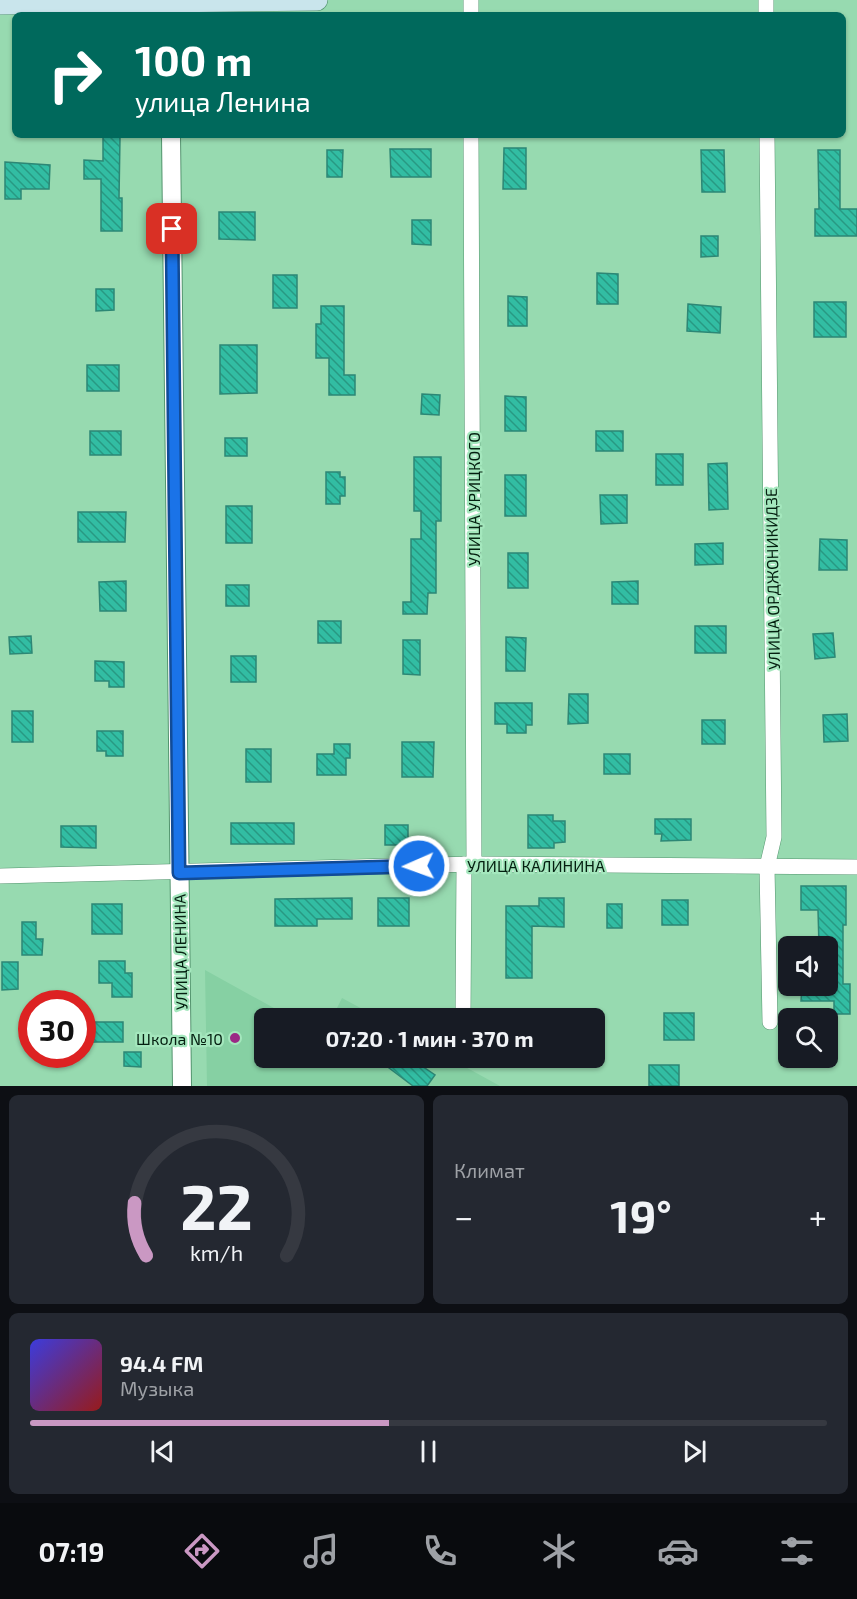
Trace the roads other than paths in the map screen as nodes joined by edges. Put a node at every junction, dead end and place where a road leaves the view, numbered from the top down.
1 (317, 0) edge
2 (0, 4) edge
3 (169, 6) edge
4 (171, 138) edge
5 (471, 138) edge
6 (767, 138) edge
7 (469, 864) junction
8 (767, 867) junction
9 (857, 867) edge
10 (179, 873) junction
11 (0, 876) edge
12 (464, 1008) edge
13 (770, 1022) dead end
14 (182, 1086) edge

1 - 3 main road
2 - 3 main road
4 - 10 street, УЛИЦА ЛЕНИНА
5 - 7 street, УЛИЦА УРИЦКОГО
6 - 8 street, УЛИЦА ОРДЖОНИКИДЗЕ
7 - 8 street, УЛИЦА КАЛИНИНА
7 - 10 street, УЛИЦА КАЛИНИНА
7 - 12 street, УЛИЦА УРИЦКОГО
8 - 9 street, УЛИЦА КАЛИНИНА
8 - 13 street, УЛИЦА ОРДЖОНИКИДЗЕ
10 - 11 street, УЛИЦА КАЛИНИНА
10 - 14 street, УЛИЦА ЛЕНИНА

